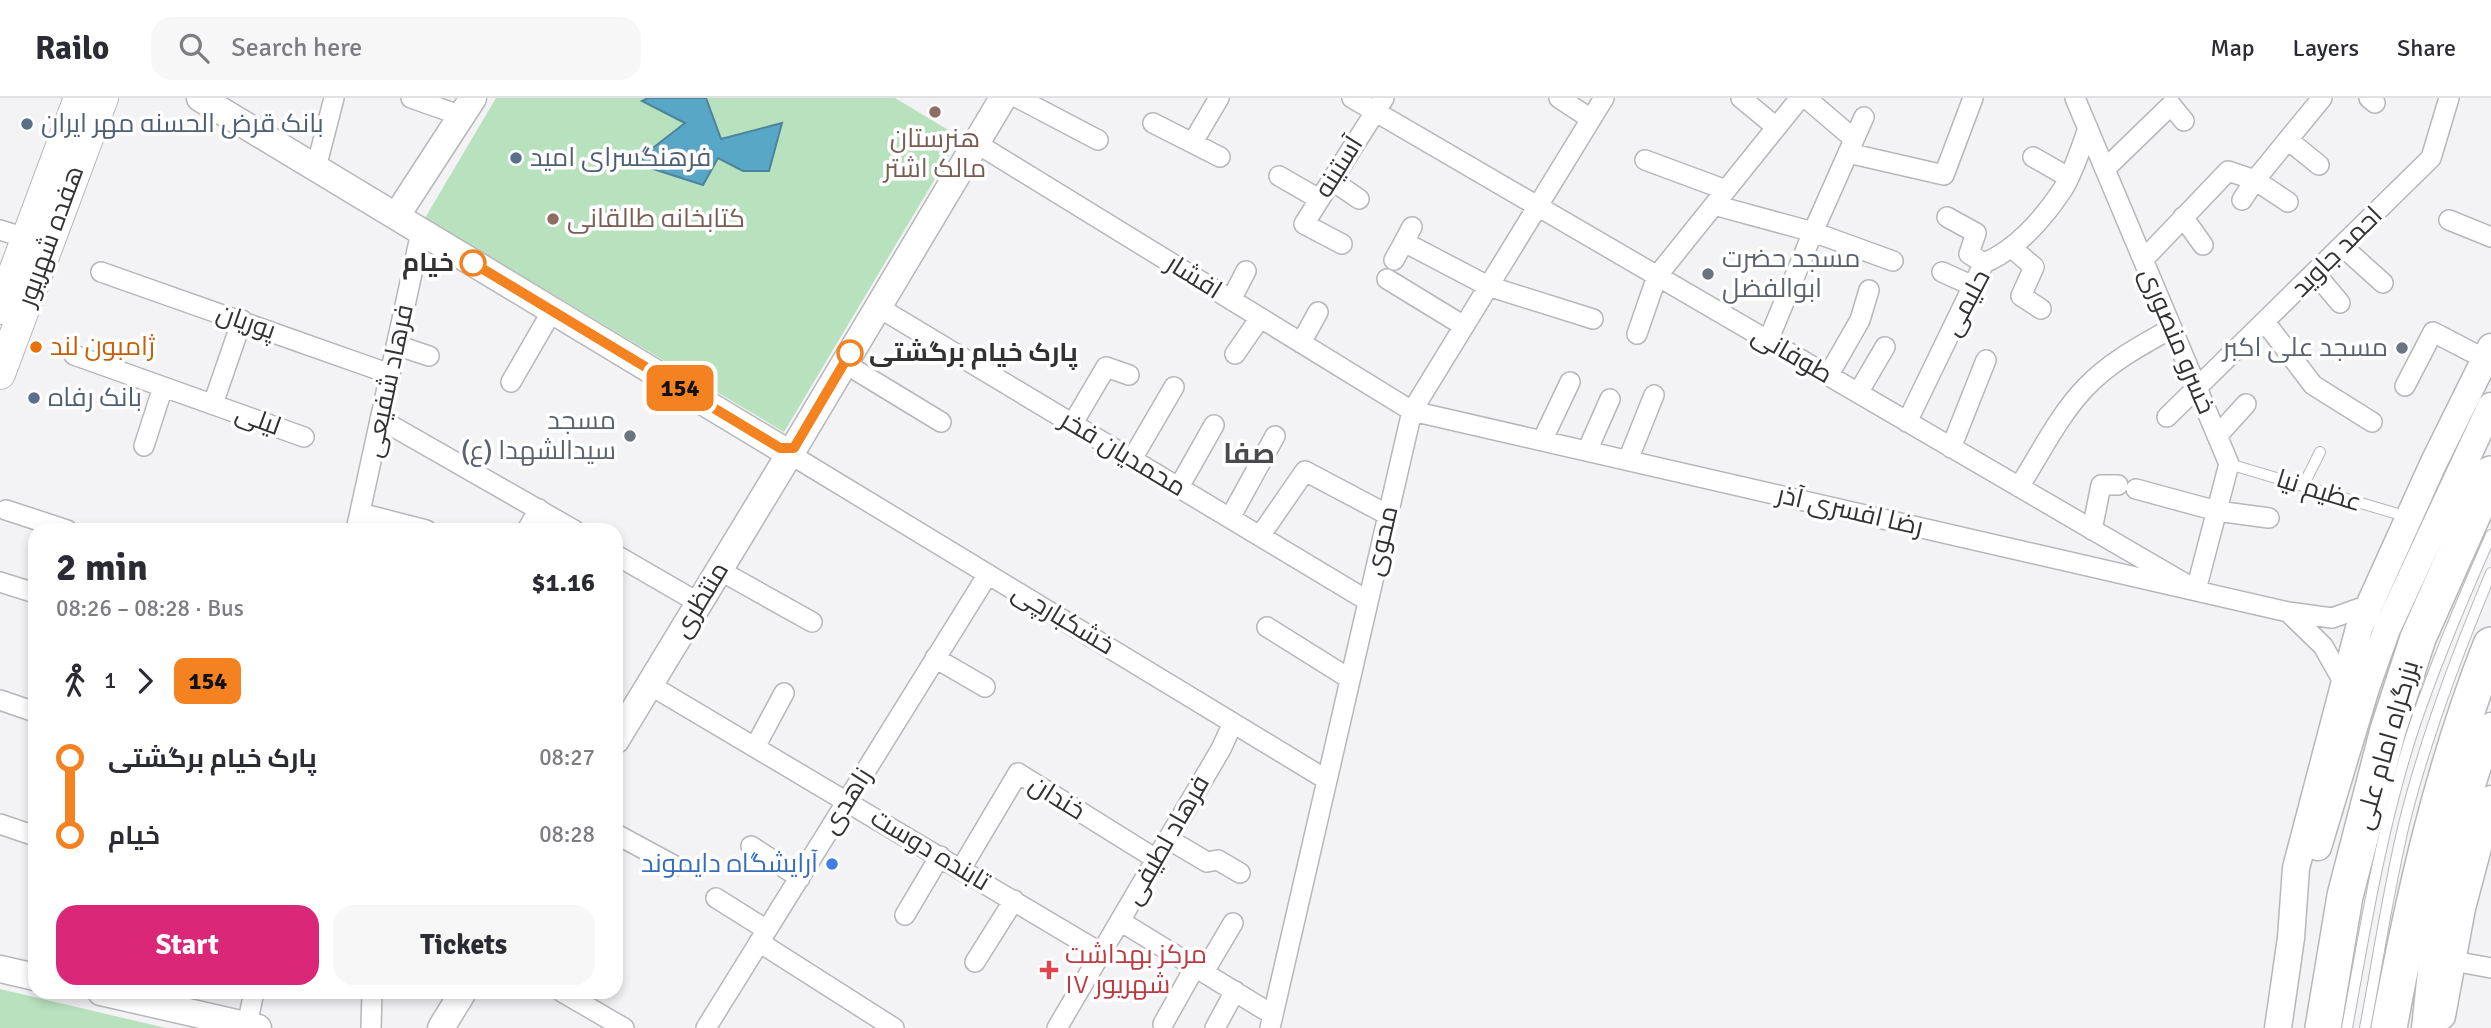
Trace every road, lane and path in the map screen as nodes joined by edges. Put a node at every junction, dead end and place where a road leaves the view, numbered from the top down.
1 (79, 98) edge
2 (103, 98) edge
3 (200, 98) edge
4 (334, 98) edge
5 (411, 98) edge
6 (1003, 98) edge
7 (1018, 98) edge
8 (1219, 98) edge
9 (1352, 98) edge
10 (1559, 98) edge
11 (1604, 98) edge
12 (1741, 98) edge
13 (1800, 98) edge
14 (1806, 98) edge
15 (1973, 98) edge
16 (2076, 98) edge
17 (2322, 98) edge
18 (2449, 98) edge
19 (1379, 104) edge
20 (468, 107) edge
21 (1864, 117) dead end
22 (1591, 119) junction
23 (2184, 121) dead end
24 (1153, 123) dead end
25 (1776, 127) junction
26 (2088, 128) junction
27 (1098, 140) dead end
28 (2288, 140) junction
29 (1193, 142) junction
30 (976, 143) junction
31 (1851, 146) junction
32 (1220, 157) dead end
33 (2033, 157) dead end
34 (1645, 160) dead end
35 (2319, 165) dead end
36 (316, 169) junction
37 (2105, 169) junction
38 (1279, 176) dead end
39 (2068, 177) junction
40 (1331, 180) junction
41 (2255, 180) junction
42 (1720, 198) junction
43 (1359, 199) dead end
44 (1319, 200) junction
45 (2242, 200) dead end
46 (2288, 202) dead end
47 (1538, 206) junction
48 (397, 215) junction
49 (2183, 217) junction
50 (1947, 218) dead end
51 (2449, 220) dead end
52 (421, 232) junction
53 (1813, 232) junction
54 (13, 234) edge
55 (2491, 237) edge
56 (1342, 244) dead end
57 (2203, 245) dead end
58 (2342, 246) junction
59 (2011, 247) junction
60 (1394, 260) dead end
61 (2144, 260) junction
62 (1893, 261) dead end
63 (1984, 263) junction
64 (1246, 271) dead end
65 (101, 272) dead end
66 (1942, 272) dead end
67 (2315, 273) junction
68 (1657, 276) junction
69 (1387, 279) dead end
70 (2383, 283) dead end
71 (1489, 286) junction
72 (1973, 286) junction
73 (1869, 290) dead end
74 (1231, 300) junction
75 (2340, 303) dead end
76 (878, 307) junction
77 (0, 309) edge
78 (2041, 309) dead end
79 (552, 311) junction
80 (1318, 312) dead end
81 (1260, 318) junction
82 (1593, 319) dead end
83 (242, 320) junction
84 (2265, 322) junction
85 (1464, 326) junction
86 (2172, 328) junction
87 (1637, 334) dead end
88 (1768, 341) junction
89 (1301, 343) junction
90 (397, 345) junction
91 (1885, 347) dead end
92 (2488, 353) edge
93 (1236, 354) dead end
94 (74, 355) dead end
95 (429, 356) dead end
96 (1986, 360) dead end
97 (844, 363) junction
98 (0, 374) edge
99 (390, 374) junction
100 (1129, 375) dead end
101 (1828, 376) junction
102 (511, 382) dead end
103 (1570, 382) dead end
104 (2405, 386) dead end
105 (163, 387) junction
106 (1174, 387) dead end
107 (2198, 389) junction
108 (1858, 393) junction
109 (1654, 395) dead end
110 (1610, 400) dead end
111 (213, 404) junction
112 (2246, 404) dead end
113 (2491, 406) edge
114 (1412, 411) junction
115 (2167, 417) dead end
116 (380, 419) junction
117 (941, 422) dead end
118 (1907, 422) junction
119 (2372, 422) dead end
120 (1073, 423) junction
121 (1214, 425) dead end
122 (1275, 436) dead end
123 (2217, 436) junction
124 (304, 437) dead end
125 (1542, 441) junction
126 (144, 446) dead end
127 (1951, 447) junction
128 (1587, 451) junction
129 (2320, 452) dead end
130 (789, 454) junction
131 (1132, 459) junction
132 (1628, 460) junction
133 (2229, 464) junction
134 (2491, 474) edge
135 (2302, 486) junction
136 (1179, 487) junction
137 (2019, 487) junction
138 (539, 509) junction
139 (6, 510) dead end
140 (2217, 511) junction
141 (1388, 515) junction
142 (2409, 517) junction
143 (1230, 518) junction
144 (2269, 518) dead end
145 (358, 521) edge
146 (45, 523) edge
147 (531, 523) edge
148 (563, 523) edge
149 (2092, 530) junction
150 (2491, 535) edge
151 (1260, 536) junction
152 (623, 559) edge
153 (719, 570) junction
154 (2491, 573) edge
155 (988, 574) junction
156 (0, 582) edge
157 (2196, 590) junction
158 (28, 591) edge
159 (1368, 601) junction
160 (699, 603) junction
161 (2369, 605) junction
162 (2288, 612) junction
163 (812, 622) dead end
164 (1267, 627) dead end
165 (2491, 645) edge
166 (935, 658) junction
167 (1350, 678) junction
168 (2344, 683) junction
169 (650, 685) junction
170 (985, 687) dead end
171 (784, 693) dead end
172 (0, 699) edge
173 (28, 709) edge
174 (1233, 723) junction
175 (623, 724) edge
176 (2491, 726) edge
177 (755, 747) junction
178 (1327, 780) junction
179 (2491, 799) edge
180 (847, 801) junction
181 (0, 824) edge
182 (28, 834) edge
183 (623, 838) edge
184 (1168, 839) junction
185 (751, 846) dead end
186 (940, 856) junction
187 (1156, 859) junction
188 (675, 866) dead end
189 (961, 869) junction
190 (1240, 873) dead end
191 (800, 877) junction
192 (716, 898) dead end
193 (1014, 900) junction
194 (905, 915) dead end
195 (1120, 921) junction
196 (1233, 923) dead end
197 (763, 936) junction
198 (2291, 938) junction
199 (1101, 953) junction
200 (2452, 961) junction
201 (975, 962) dead end
202 (2491, 968) edge
203 (0, 969) edge
204 (1199, 970) junction
205 (28, 975) edge
206 (1235, 991) junction
207 (131, 999) edge
208 (254, 999) edge
209 (372, 999) edge
210 (459, 999) edge
211 (576, 999) edge
212 (1271, 1022) edge
213 (1163, 1024) dead end
214 (253, 1027) edge
215 (371, 1028) edge
216 (442, 1028) edge
217 (624, 1028) edge
218 (706, 1028) edge
219 (894, 1028) edge
220 (1056, 1028) edge
221 (1215, 1028) edge
222 (2278, 1028) edge
223 (2323, 1028) edge
224 (2347, 1028) edge
225 (2365, 1028) edge
226 (2389, 1028) edge
227 (2425, 1028) edge
228 (2440, 1028) edge

1 - 54 main road, هفده شهریور
2 - 98 main road, هفده شهریور
3 - 36 main road, خشکبارچی
4 - 36 street
5 - 20 street
6 - 30 main road, منتظری
7 - 27 street
8 - 29 street
9 - 19 street, طوفانی
10 - 22 street
11 - 22 street, محوی
12 - 25 street
13 - 25 street
14 - 31 street
15 - 31 street
16 - 26 street, خسرو منصوری
17 - 28 street
18 - 58 street, احمد جاوید
19 - 40 street, آستینه
19 - 47 street, طوفانی
20 - 48 main road
21 - 31 street
22 - 47 street, محوی
23 - 37 street
24 - 29 street
25 - 42 street
26 - 37 street, خسرو منصوری
26 - 39 street, حلیمی
28 - 35 street
28 - 41 street
29 - 32 street
30 - 74 street, افشار
30 - 76 main road, منتظری
31 - 53 street
33 - 39 street
34 - 42 street
36 - 48 main road, خشکبارچی
37 - 61 street, خسرو منصوری
38 - 44 street
39 - 59 street, حلیمی
40 - 43 street
40 - 44 street, آستینه
41 - 45 street
41 - 46 street
41 - 49 street
42 - 53 street
42 - 68 street
44 - 56 street, آستینه
47 - 68 street, طوفانی
47 - 71 street, محوی
48 - 52 main road, خشکبارچی
49 - 57 street
49 - 61 street
50 - 63 street
51 - 55 street
52 - 79 main road, خشکبارچی
52 - 90 street, فرهاد شفیعی
53 - 62 street
53 - 88 street
54 - 77 main road, هفده شهریور
58 - 67 street, احمد جاوید
58 - 70 street
59 - 63 street, حلیمی
59 - 78 street
60 - 71 street
61 - 86 street, خسرو منصوری
63 - 72 street, حلیمی
64 - 74 street
65 - 83 street, پوریان
66 - 72 street
67 - 75 street
67 - 84 street, احمد جاوید
68 - 87 street
68 - 88 street, طوفانی
69 - 85 street
71 - 82 street
71 - 85 street, محوی
72 - 118 street, حلیمی
73 - 101 street
74 - 81 street, افشار
76 - 97 main road, منتظری
76 - 120 street, محمدیان فخر
79 - 102 street
79 - 130 main road, خشکبارچی
80 - 89 street
81 - 89 street, افشار
81 - 93 street
83 - 99 street, پوریان
83 - 111 street, لیلی
84 - 107 street, احمد جاوید
84 - 119 street
85 - 114 street, محوی
86 - 107 street, خسرو منصوری
86 - 137 street
88 - 101 street, طوفانی
89 - 114 street, افشار
90 - 95 street
90 - 99 street, فرهاد شفیعی
91 - 108 street
92 - 104 street
92 - 142 main road
94 - 105 street, لیلی
96 - 127 street
97 - 117 street
97 - 130 main road, منتظری
99 - 116 street, فرهاد شفیعی
100 - 120 street
101 - 108 street, طوفانی
103 - 125 street
105 - 111 street, لیلی
105 - 126 street
106 - 131 street
107 - 115 street, احمد جاوید
107 - 123 street, خسرو منصوری
108 - 118 street, طوفانی
109 - 132 street
110 - 128 street
111 - 124 street, لیلی
112 - 123 street
113 - 198 main road
114 - 125 street, رضا افسری آذر
114 - 141 street, محوی
116 - 138 street
116 - 145 street, فرهاد شفیعی
118 - 127 street, طوفانی
120 - 131 street, محمدیان فخر
121 - 136 street
122 - 143 street
123 - 133 street, خسرو منصوری
125 - 128 street, رضا افسری آذر
127 - 137 street, طوفانی
128 - 132 street, رضا افسری آذر
129 - 135 lane
130 - 153 main road, منتظری
130 - 155 street, خشکبارچی
131 - 136 street, محمدیان فخر
132 - 157 street, رضا افسری آذر
133 - 135 lane, عظیم نیا
133 - 140 street
134 - 223 highway, بزرگراه امام علی
135 - 142 lane, عظیم نیا
136 - 143 street, محمدیان فخر
137 - 149 street, طوفانی
138 - 147 street
138 - 148 street
139 - 146 street
140 - 144 street
140 - 149 street
140 - 157 street
141 - 151 street
141 - 159 street, محوی
142 - 161 main road
143 - 151 street, محمدیان فخر
149 - 157 street, طوفانی
150 - 224 lane
151 - 159 street, محمدیان فخر
152 - 160 street
153 - 160 main road, منتظری
153 - 163 street
154 - 225 lane
155 - 166 street, زاهدی
155 - 174 street, خشکبارچی
156 - 158 street
157 - 162 street, رضا افسری آذر
159 - 167 street, محوی
160 - 169 main road, منتظری
161 - 162 street, رضا افسری آذر
161 - 168 main road
162 - 168 street
164 - 167 street
165 - 226 highway
166 - 170 street
166 - 180 street, زاهدی
167 - 178 street, محوی
168 - 198 main road
169 - 175 main road, منتظری
169 - 177 street, تابنده دوست
171 - 177 street
172 - 173 street
174 - 178 street, خشکبارچی
174 - 184 street, فرهاد لطیفی
176 - 227 main road
177 - 180 street, تابنده دوست
178 - 212 street, محوی
179 - 200 main road
180 - 186 street, تابنده دوست
180 - 191 street, زاهدی
181 - 182 street
183 - 188 street
184 - 187 street, فرهاد لطیفی
184 - 190 street
185 - 191 street
186 - 189 street, تابنده دوست
186 - 194 street
187 - 189 street, خندان
187 - 195 street, فرهاد لطیفی
189 - 193 street, تابنده دوست
191 - 197 street, زاهدی
192 - 197 street
193 - 199 street, تابنده دوست
193 - 201 street
195 - 199 street, فرهاد لطیفی
195 - 204 street
196 - 204 street
197 - 218 street, زاهدی
197 - 219 street
198 - 222 main road
199 - 220 street, فرهاد لطیفی
200 - 202 street
200 - 228 main road
203 - 205 main road
204 - 206 street
204 - 213 street
206 - 212 street
206 - 221 street
207 - 214 main road
208 - 214 street
209 - 215 street
210 - 216 main road
211 - 217 street

